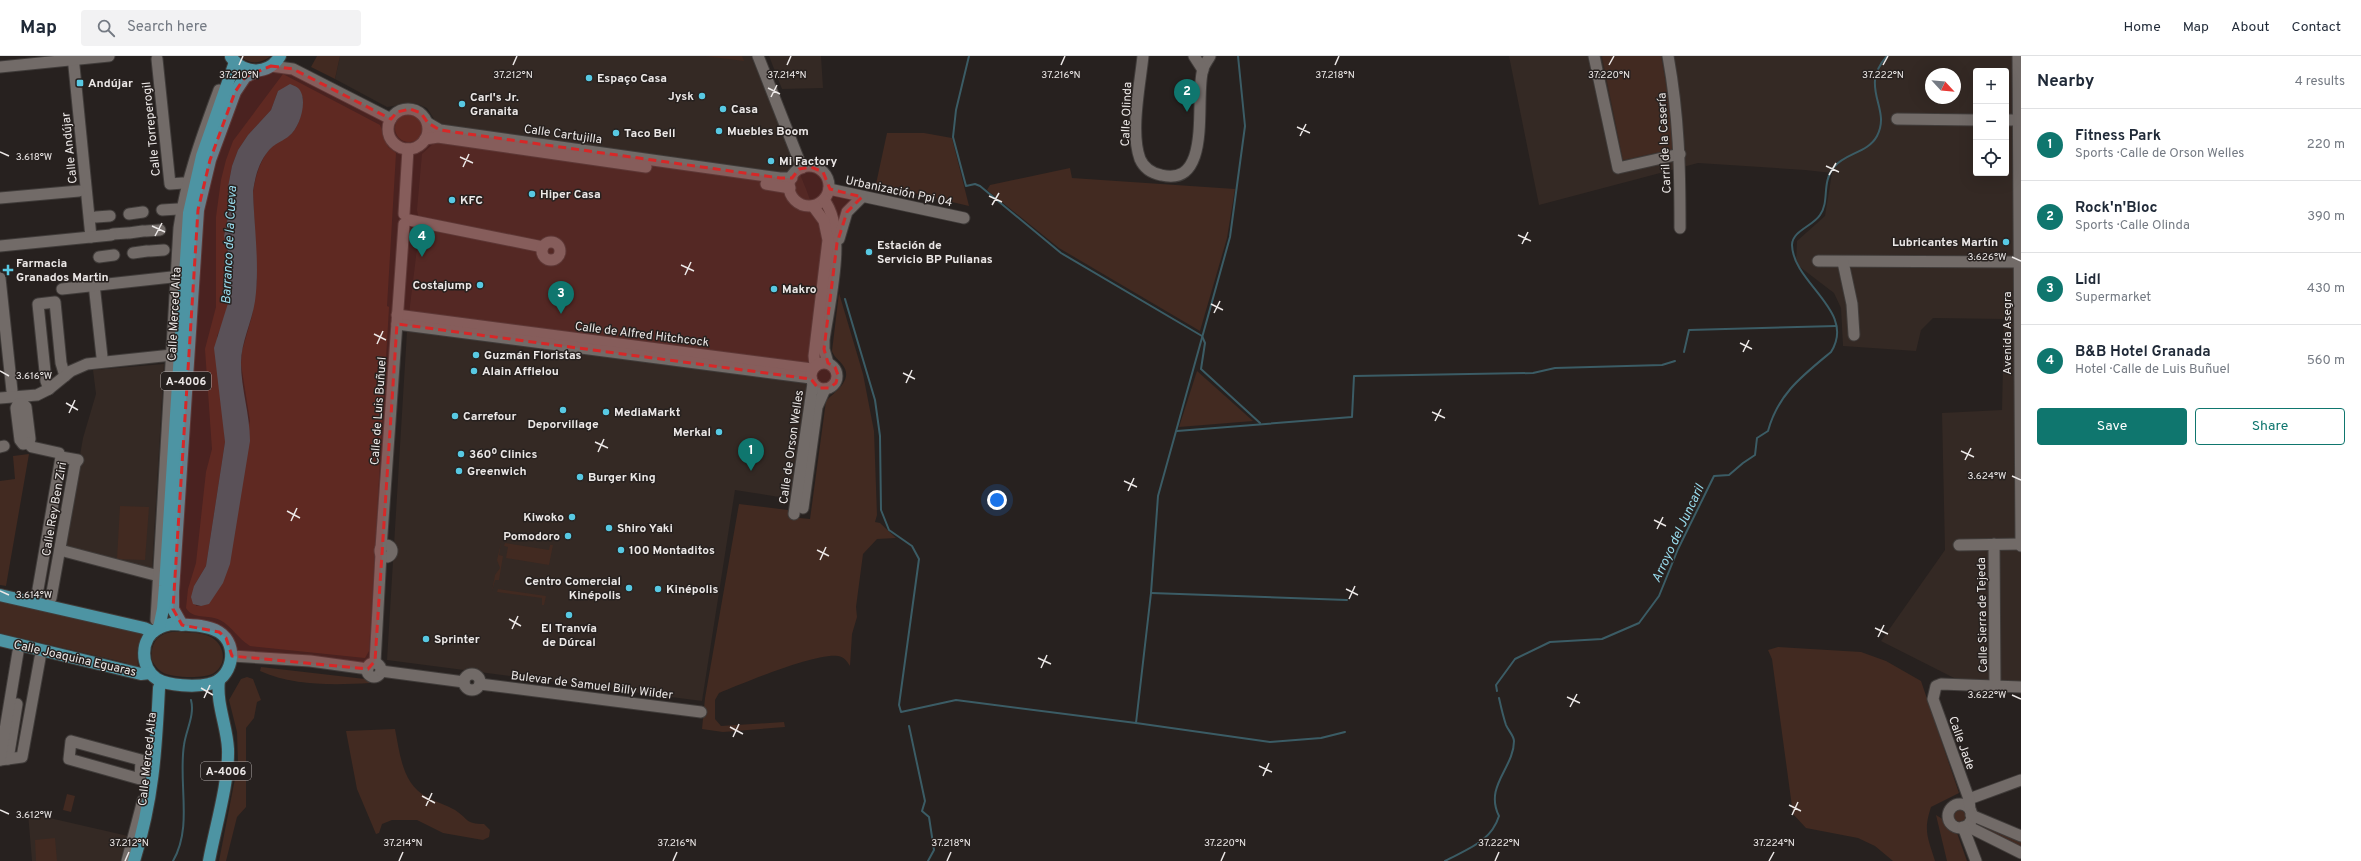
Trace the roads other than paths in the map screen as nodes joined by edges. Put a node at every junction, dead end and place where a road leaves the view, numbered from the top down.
1 (109, 56) edge
2 (280, 56) edge
3 (285, 56) edge
4 (758, 56) edge
5 (1143, 56) edge
6 (1194, 56) edge
7 (1210, 56) edge
8 (1594, 56) edge
9 (1668, 56) edge
10 (73, 58) edge
11 (157, 59) dead end
12 (233, 59) edge
13 (2019, 61) edge
14 (271, 66) junction
15 (0, 67) edge
16 (293, 69) junction
17 (1202, 70) junction
18 (256, 72) junction
19 (391, 119) junction
20 (1897, 119) dead end
21 (1973, 120) edge
22 (2009, 120) edge
23 (2020, 120) edge
24 (428, 123) junction
25 (425, 139) junction
26 (408, 149) junction
27 (1680, 154) junction
28 (802, 168) junction
29 (2020, 180) edge
30 (182, 183) dead end
31 (791, 183) junction
32 (829, 189) junction
33 (79, 191) dead end
34 (862, 197) junction
35 (0, 198) edge
36 (824, 200) junction
37 (812, 206) junction
38 (178, 209) dead end
39 (96, 217) dead end
40 (964, 218) dead end
41 (406, 219) junction
42 (176, 228) dead end
43 (1680, 228) dead end
44 (91, 237) junction
45 (837, 243) junction
46 (0, 246) edge
47 (543, 247) dead end
48 (168, 249) dead end
49 (99, 256) dead end
50 (1818, 261) dead end
51 (1843, 262) junction
52 (2019, 262) junction
53 (172, 276) dead end
54 (0, 278) edge
55 (94, 284) junction
56 (62, 289) dead end
57 (2020, 304) edge
58 (397, 320) junction
59 (1854, 336) dead end
60 (0, 344) edge
61 (172, 355) junction
62 (102, 357) dead end
63 (828, 363) junction
64 (813, 374) junction
65 (65, 376) junction
66 (49, 389) junction
67 (825, 389) junction
68 (12, 396) edge
69 (2021, 433) edge
70 (59, 453) dead end
71 (1994, 544) junction
72 (1959, 545) dead end
73 (2021, 545) edge
74 (60, 550) junction
75 (155, 575) dead end
76 (0, 595) edge
77 (37, 595) dead end
78 (51, 598) dead end
79 (182, 625) junction
80 (157, 628) junction
81 (0, 640) edge
82 (22, 653) dead end
83 (232, 656) junction
84 (40, 658) dead end
85 (374, 668) junction
86 (156, 678) junction
87 (219, 680) junction
88 (1996, 686) junction
89 (2021, 687) edge
90 (701, 712) dead end
91 (3, 759) edge
92 (141, 760) joint
93 (2021, 780) edge
94 (1970, 808) junction
95 (1965, 827) junction
96 (2020, 834) edge
97 (2021, 853) edge
98 (127, 861) edge
99 (134, 861) edge
100 (209, 861) edge
101 (1976, 861) edge

1 - 10 street
2 - 14 main road, A-4006
3 - 16 street
4 - 28 street
5 - 17 street, Calle Olinda
6 - 17 street
7 - 17 street, Calle Olinda
8 - 27 street
9 - 27 street, Carril de la Casería
10 - 15 street
10 - 44 street, Calle Andújar
11 - 30 street, Calle Torreperogil
12 - 18 main road
12 - 61 street, Calle Merced Alta
12 - 80 main road, Calle Merced Alta / A-4006
13 - 23 street, Avenida Asegra
14 - 16 street
14 - 18 main road, A-4006
16 - 19 street
18 - 79 main road, Calle Merced Alta / A-4006
19 - 24 street
19 - 26 street
20 - 21 street
22 - 23 street
23 - 29 street, Avenida Asegra
24 - 25 street
24 - 31 street, Calle Cartujilla
25 - 26 street
25 - 31 street, Calle Cartujilla
26 - 41 street, Calle de Luis Buñuel
27 - 43 street, Carril de la Casería
28 - 31 street
28 - 32 street
29 - 52 street, Avenida Asegra
31 - 37 street
32 - 34 street, Urbanización Ppi 04
32 - 36 street
33 - 35 street
34 - 40 street, Urbanización Ppi 04
34 - 45 street
36 - 37 street
36 - 45 street
37 - 64 street, Calle de Orson Welles
38 - 39 street
41 - 47 street
41 - 58 street, Calle de Luis Buñuel
42 - 44 street
44 - 46 street
45 - 63 street
48 - 49 street
50 - 51 street
51 - 52 street
51 - 59 street
52 - 57 street, Avenida Asegra
53 - 55 street
54 - 68 street, Calle Rey Ben Ziri
55 - 56 street
55 - 62 street
57 - 69 street, Avenida Asegra
58 - 64 street, Calle de Alfred Hitchcock
58 - 85 street, Calle de Luis Buñuel
60 - 68 street, Calle Rey Ben Ziri
61 - 65 street
61 - 80 street, Calle Merced Alta
63 - 64 street
63 - 67 street
64 - 67 street
64 - 67 street, Calle de Orson Welles
65 - 66 street
65 - 66 street
66 - 68 street
68 - 70 street, Calle Rey Ben Ziri
69 - 73 street, Avenida Asegra
71 - 72 street
71 - 73 street
71 - 88 street, Calle Sierra de Tejeda
74 - 75 street
74 - 77 street, Calle Rey Ben Ziri
74 - 78 street, Calle Rey Ben Ziri
76 - 80 main road
79 - 80 main road
79 - 83 main road
80 - 86 main road, A-4006
81 - 86 main road, Calle Joaquina Eguaras
82 - 91 street
83 - 85 street
83 - 87 main road, A-4006
84 - 91 street
85 - 90 street, Bulevar de Samuel Billy Wilder
86 - 87 main road
86 - 98 street, Calle Merced Alta
86 - 99 main road, Calle Merced Alta
87 - 100 main road, A-4006
88 - 89 street
88 - 94 street, Calle Jade
92 - 92 street
93 - 94 street
94 - 95 street
94 - 95 street
94 - 96 street
95 - 97 street
95 - 101 street

